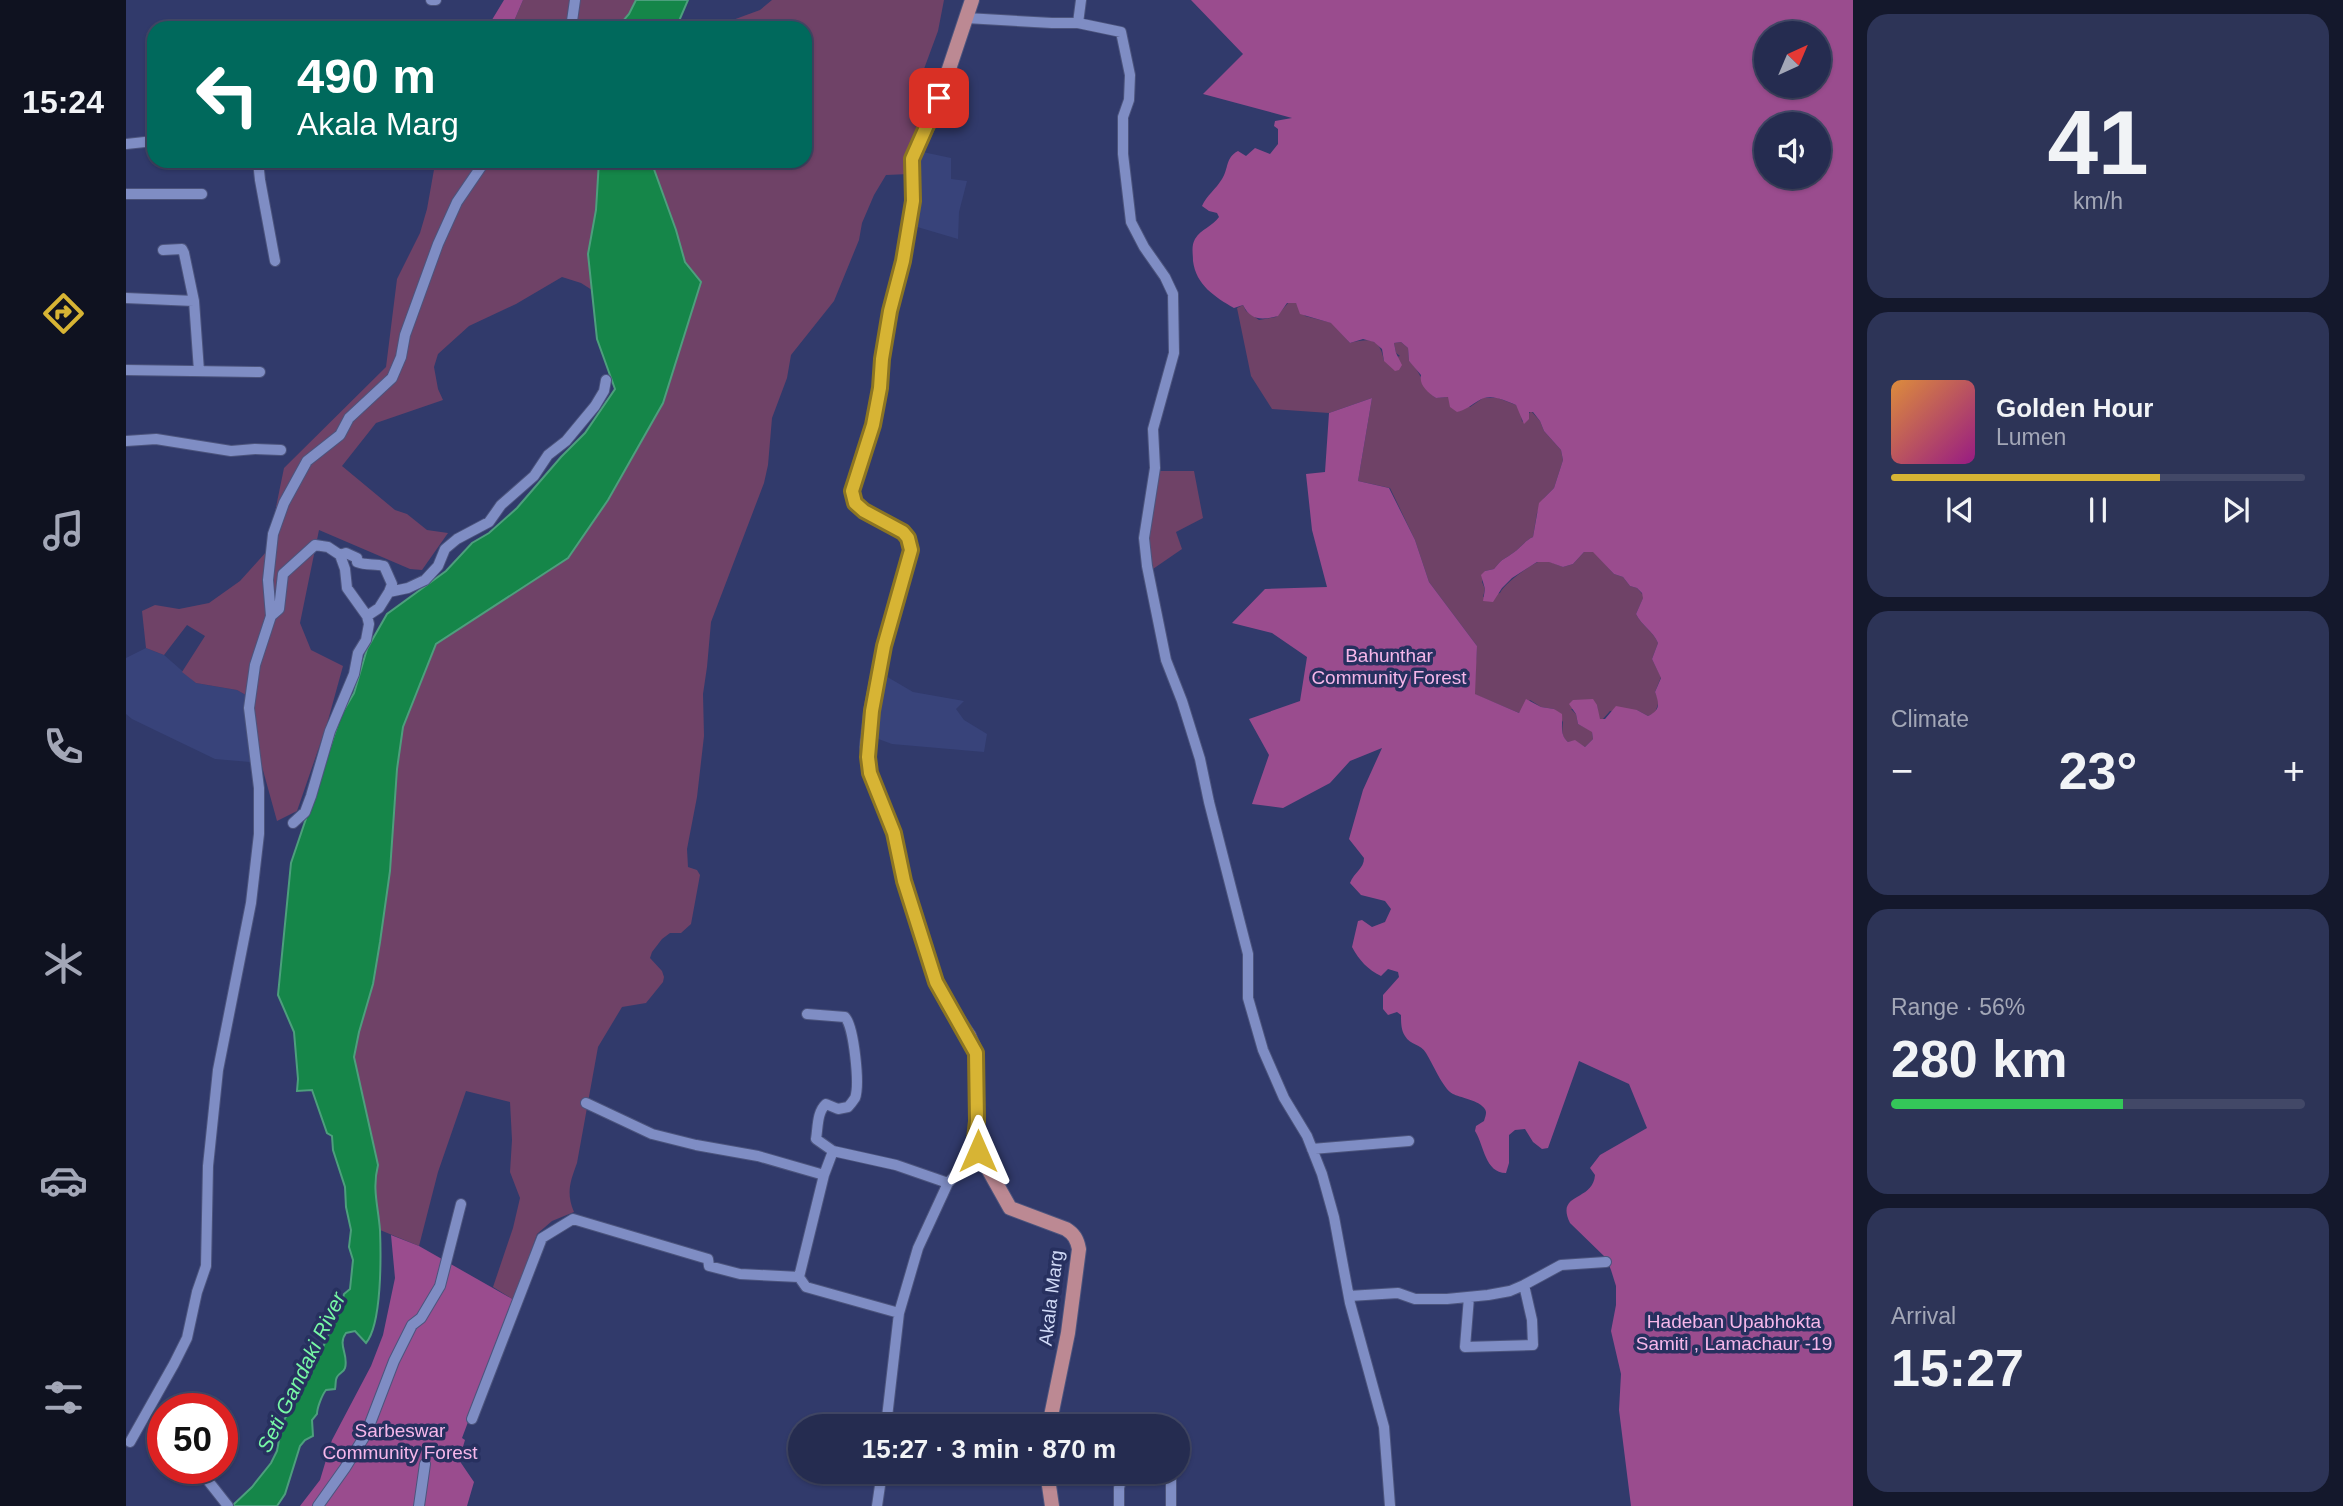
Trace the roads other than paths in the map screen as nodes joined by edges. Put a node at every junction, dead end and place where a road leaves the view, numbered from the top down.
1 (575, 0) edge
2 (972, 0) edge
3 (1081, 0) edge
4 (966, 18) junction
5 (572, 21) edge
6 (1078, 23) junction
7 (147, 142) edge
8 (126, 144) edge
9 (259, 168) edge
10 (480, 168) edge
11 (126, 194) edge
12 (202, 194) dead end
13 (163, 250) dead end
14 (275, 261) dead end
15 (126, 298) edge
16 (194, 301) junction
17 (126, 370) edge
18 (199, 371) junction
19 (260, 372) dead end
20 (606, 380) dead end
21 (126, 441) edge
22 (281, 450) dead end
23 (340, 555) junction
24 (388, 592) junction
25 (271, 616) junction
26 (367, 616) junction
27 (293, 823) dead end
28 (807, 1014) dead end
29 (586, 1103) dead end
30 (1409, 1141) dead end
31 (1312, 1149) junction
32 (833, 1151) junction
33 (978, 1151) junction
34 (824, 1175) junction
35 (948, 1183) junction
36 (461, 1204) dead end
37 (1606, 1262) dead end
38 (799, 1278) junction
39 (1524, 1285) junction
40 (1349, 1296) junction
41 (1469, 1297) junction
42 (899, 1313) junction
43 (887, 1414) edge
44 (1051, 1414) edge
45 (472, 1419) dead end
46 (130, 1442) dead end
47 (425, 1464) dead end
48 (210, 1484) edge
49 (880, 1484) edge
50 (1049, 1484) edge
51 (1120, 1484) edge
52 (1171, 1484) edge
53 (228, 1506) edge
54 (318, 1506) edge
55 (419, 1506) edge
56 (877, 1506) edge
57 (1052, 1506) edge
58 (1119, 1506) edge
59 (1171, 1506) edge
60 (1390, 1506) edge

1 - 5 street
2 - 4 main road, Akala Marg
3 - 6 street
4 - 6 street
4 - 33 main road, Akala Marg
6 - 31 street
7 - 8 street
9 - 14 street
10 - 25 street
11 - 12 street
13 - 16 street
15 - 16 street
16 - 18 street
17 - 18 street
18 - 19 street
20 - 24 street
21 - 22 street
23 - 24 street
23 - 25 street
23 - 26 street
24 - 26 street
25 - 46 street
26 - 27 street
28 - 32 street
29 - 34 street
30 - 31 street
31 - 40 street
32 - 34 street
32 - 35 street
33 - 35 street
33 - 44 main road, Akala Marg
34 - 38 street
35 - 42 street
36 - 54 street
37 - 39 street
38 - 42 street
38 - 45 street
39 - 41 street
39 - 41 street
40 - 41 street
40 - 60 street
42 - 43 street
47 - 55 street
48 - 53 street
49 - 56 street
50 - 57 main road
51 - 58 street
52 - 59 street

